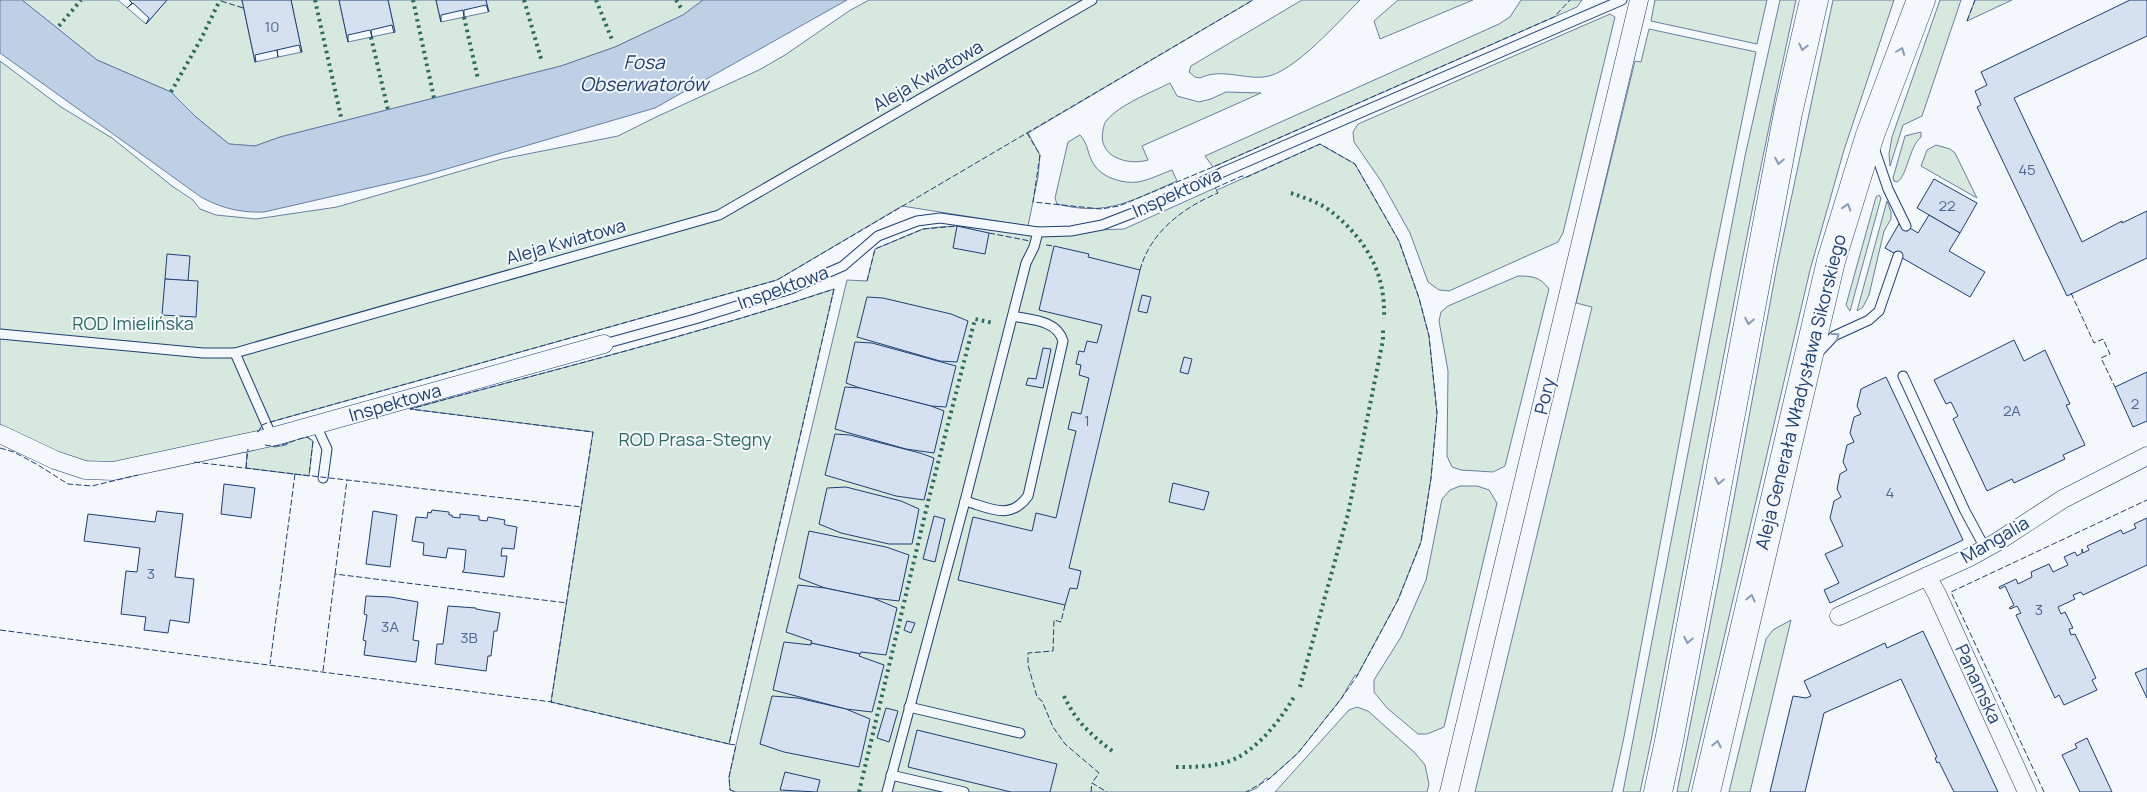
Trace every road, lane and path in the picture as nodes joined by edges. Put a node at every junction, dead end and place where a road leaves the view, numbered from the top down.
1 (1092, 0) edge
2 (1622, 0) edge
3 (1639, 0) edge
4 (1814, 0) edge
5 (1921, 0) edge
6 (1870, 135) junction
7 (1906, 226) dead end
8 (1038, 232) junction
9 (1898, 256) dead end
10 (1013, 316) junction
11 (0, 334) edge
12 (604, 344) joint
13 (235, 353) junction
14 (1804, 372) junction
15 (1904, 376) dead end
16 (316, 425) junction
17 (0, 434) edge
18 (272, 437) junction
19 (2147, 456) edge
20 (323, 478) dead end
21 (965, 501) junction
22 (1985, 548) junction
23 (1927, 576) junction
24 (1839, 616) dead end
25 (909, 707) junction
26 (1020, 733) dead end
27 (891, 775) junction
28 (887, 792) edge
29 (964, 792) edge
30 (1449, 792) edge
31 (1658, 792) edge
32 (1706, 792) edge
33 (2028, 792) edge

1 - 13 lane, Aleja Kwiatowa
2 - 8 lane, Inspektowa
3 - 30 street, Pory
4 -> 31 main road
6 -> 5 main road, Aleja Generała Władysława Sikorskiego
6 - 7 lane
14 -> 6 main road, Aleja Generała Władysława Sikorskiego
8 - 10 lane
8 - 12 lane, Inspektowa
14 -> 9 lane
10 - 21 lane
10 - 21 lane
11 - 13 lane, Aleja Kwiatowa
12 - 16 street, Inspektowa
13 - 18 lane
32 -> 14 main road, Aleja Generała Władysława Sikorskiego
15 - 22 lane
16 - 18 street, Inspektowa
16 - 20 lane
17 - 18 street, Inspektowa
19 - 22 street, Mangalia
21 - 25 lane
22 - 23 street, Mangalia
23 - 24 street, Mangalia
23 - 33 street, Panamska
25 - 26 lane
25 - 27 lane
27 - 28 lane
27 - 29 lane

